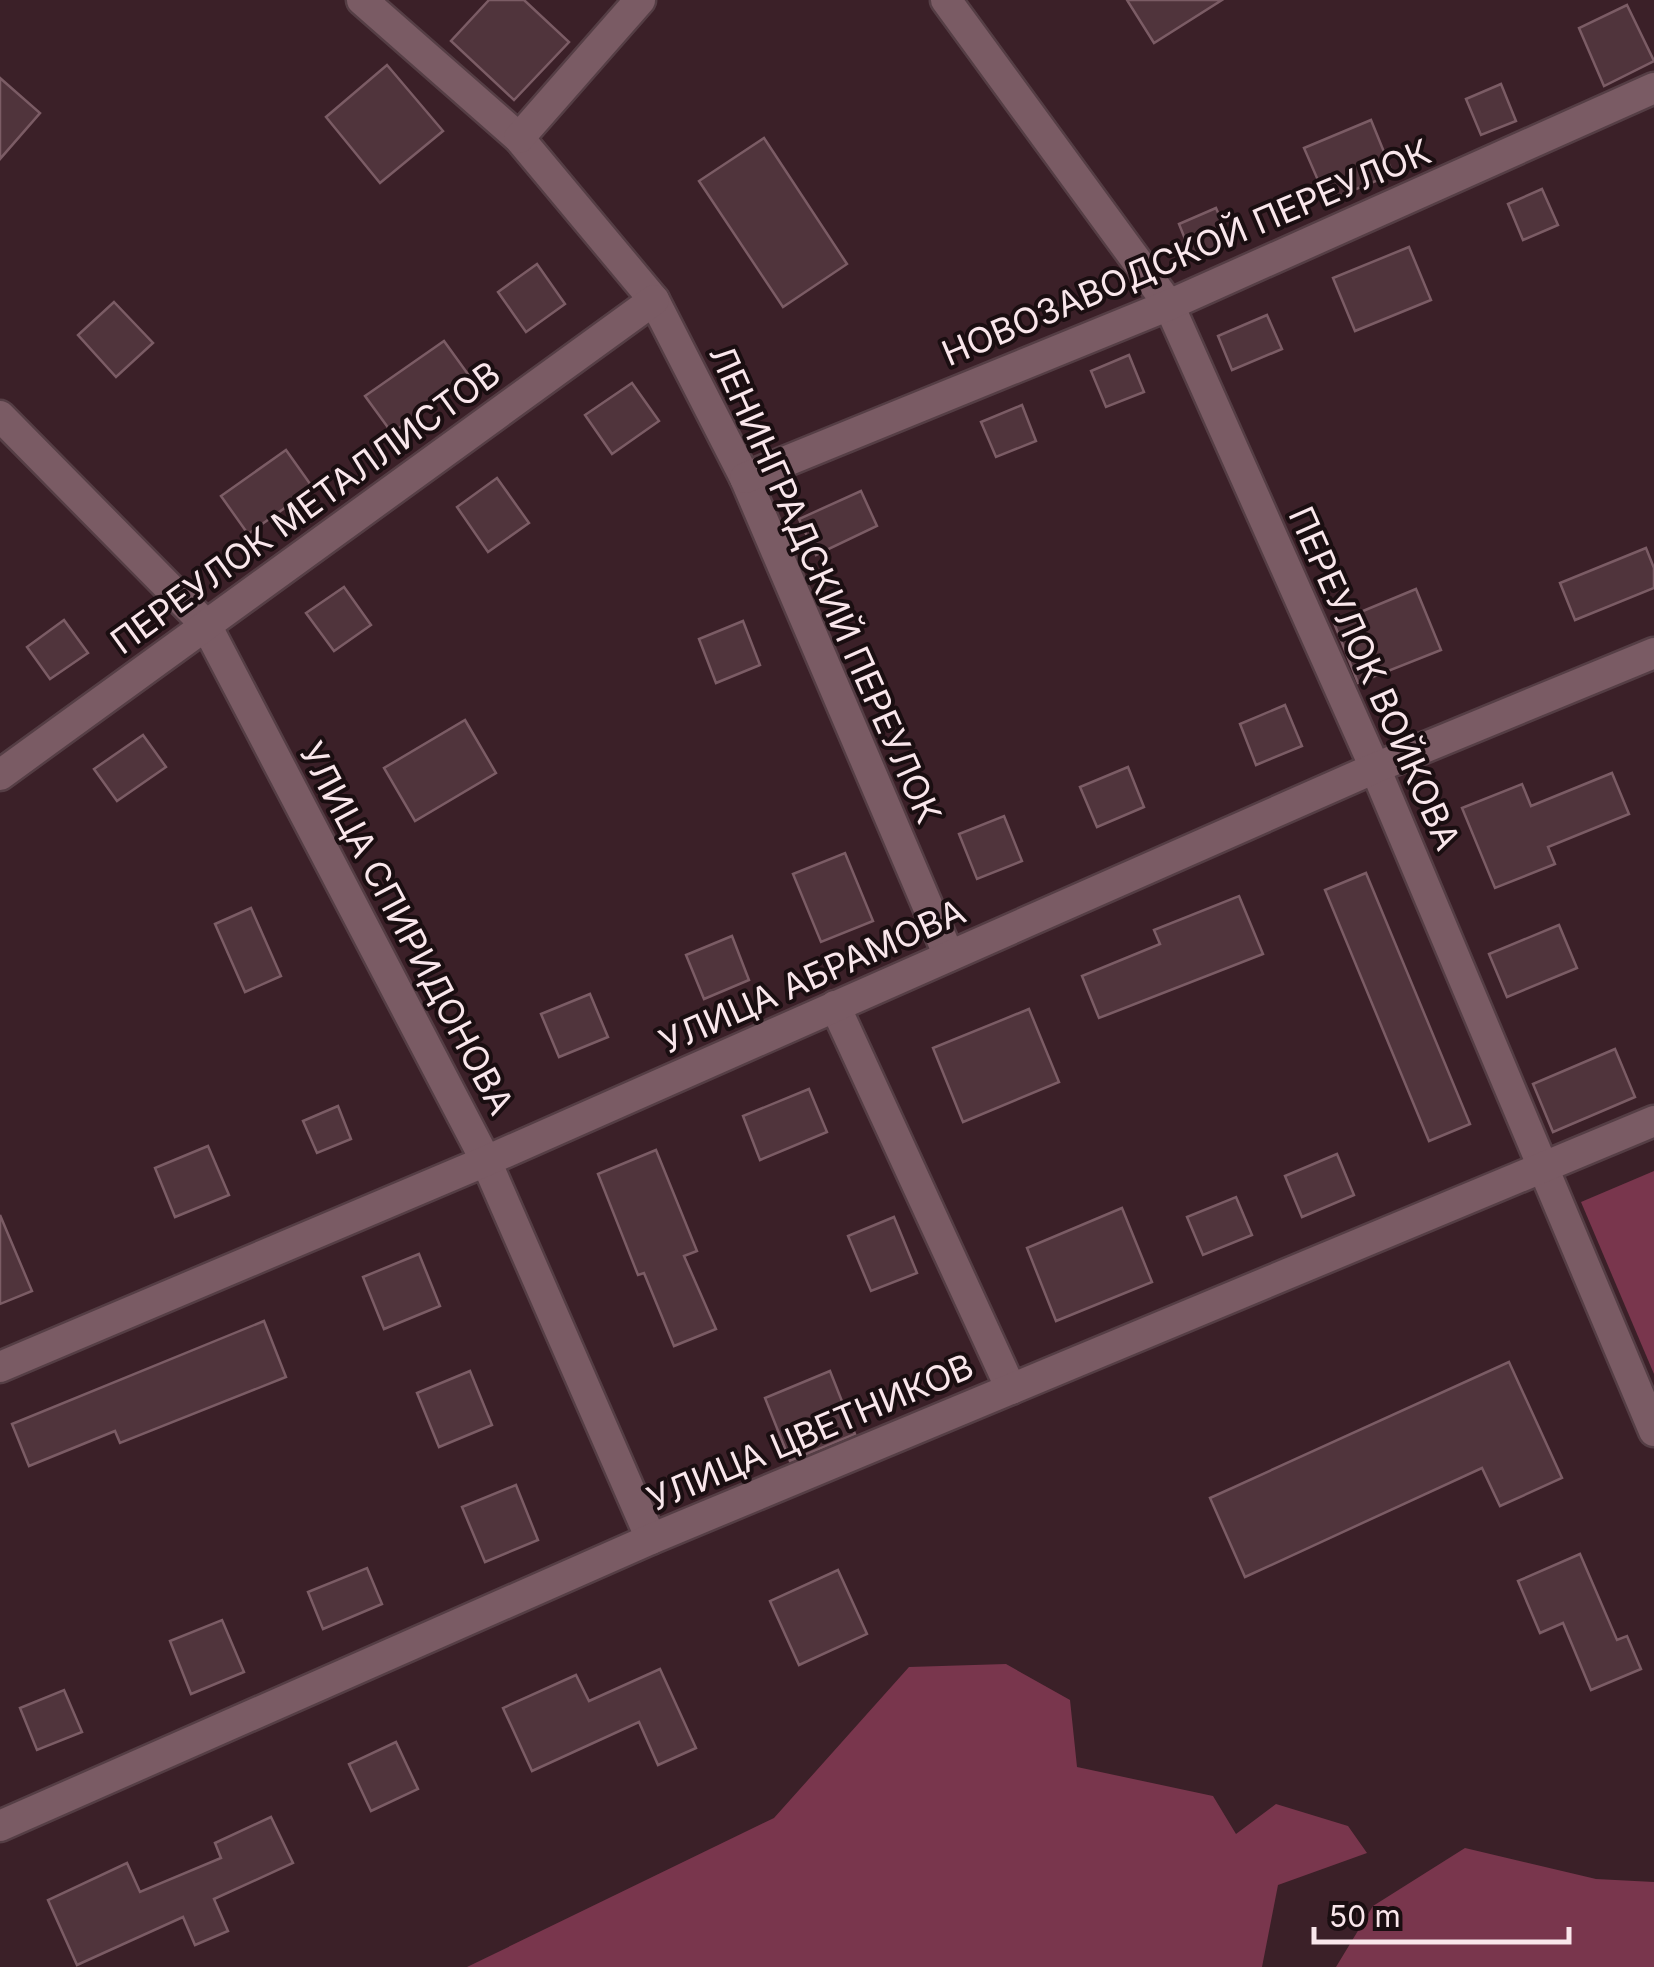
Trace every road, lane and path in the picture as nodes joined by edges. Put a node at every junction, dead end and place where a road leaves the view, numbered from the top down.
1 (362, 0) edge
2 (640, 0) edge
3 (946, 0) edge
4 (1654, 88) edge
5 (519, 138) junction
6 (654, 300) junction
7 (1169, 305) junction
8 (0, 416) edge
9 (745, 478) junction
10 (206, 625) junction
11 (1654, 653) edge
12 (1374, 768) junction
13 (0, 775) edge
14 (950, 956) junction
15 (836, 1006) junction
16 (1654, 1121) edge
17 (486, 1161) junction
18 (1544, 1168) junction
19 (0, 1368) edge
20 (1011, 1389) junction
21 (1654, 1431) edge
22 (651, 1539) junction
23 (0, 1826) edge

1 - 5 street, ЛЕНИНГРАДСКИЙ ПЕРЕУЛОК
2 - 5 street
3 - 7 street, ПЕРЕУЛОК ВОЙКОВА
4 - 7 street, НОВОЗАВОДСКОЙ ПЕРЕУЛОК
5 - 6 street, ЛЕНИНГРАДСКИЙ ПЕРЕУЛОК
6 - 9 street, ЛЕНИНГРАДСКИЙ ПЕРЕУЛОК
6 - 10 street, ПЕРЕУЛОК МЕТАЛЛИСТОВ
7 - 9 street, НОВОЗАВОДСКОЙ ПЕРЕУЛОК
7 - 12 street, ПЕРЕУЛОК ВОЙКОВА
8 - 10 street, УЛИЦА СПИРИДОНОВА
9 - 14 street, ЛЕНИНГРАДСКИЙ ПЕРЕУЛОК
10 - 13 street, ПЕРЕУЛОК МЕТАЛЛИСТОВ
10 - 17 street, УЛИЦА СПИРИДОНОВА
11 - 12 street, УЛИЦА АБРАМОВА
12 - 14 street, УЛИЦА АБРАМОВА
12 - 18 street, ПЕРЕУЛОК ВОЙКОВА
14 - 15 street, УЛИЦА АБРАМОВА
15 - 17 street, УЛИЦА АБРАМОВА
15 - 20 street
16 - 18 street, УЛИЦА ЦВЕТНИКОВ
17 - 19 street, УЛИЦА АБРАМОВА
17 - 22 street, УЛИЦА СПИРИДОНОВА
18 - 20 street, УЛИЦА ЦВЕТНИКОВ
18 - 21 street, ПЕРЕУЛОК ВОЙКОВА
20 - 22 street, УЛИЦА ЦВЕТНИКОВ
22 - 23 street, УЛИЦА ЦВЕТНИКОВ

